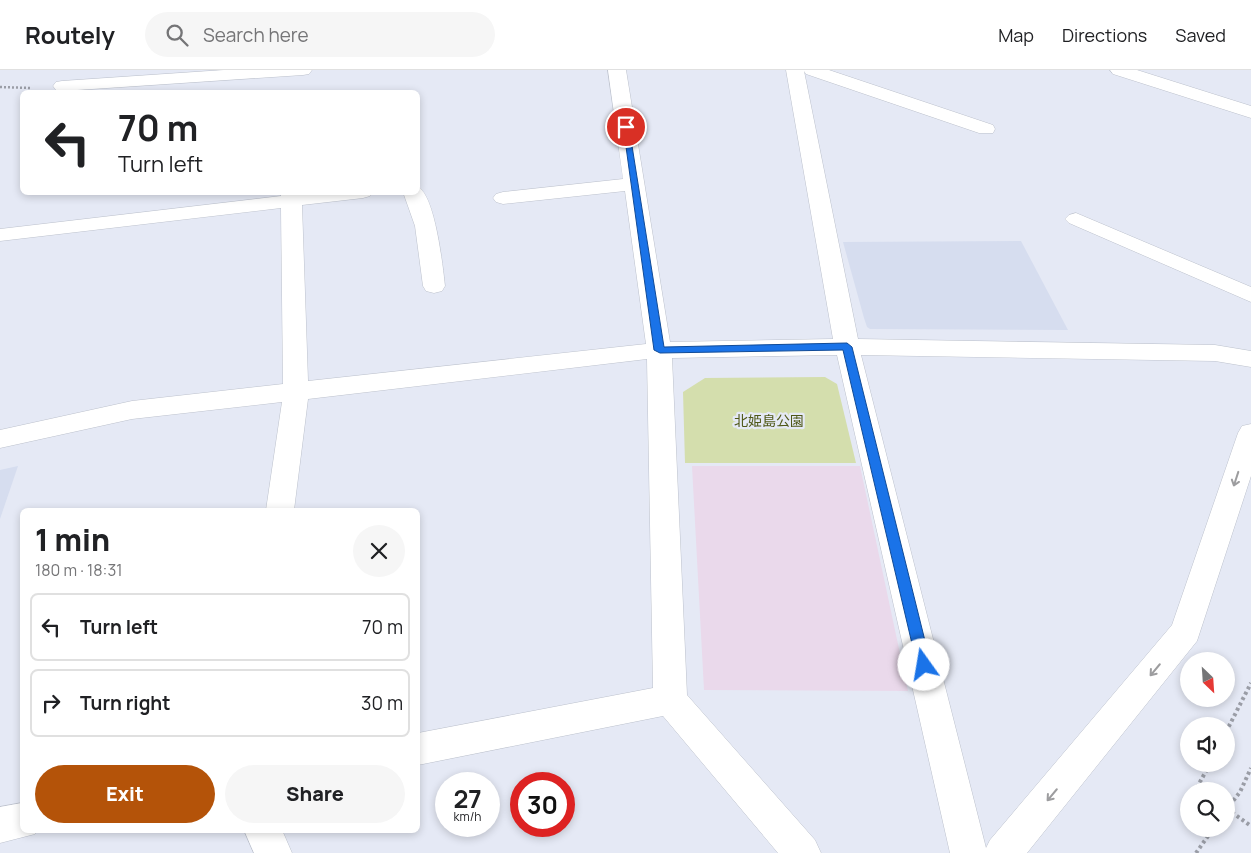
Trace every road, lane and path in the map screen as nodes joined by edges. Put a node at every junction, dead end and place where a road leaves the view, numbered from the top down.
1 (617, 70) edge
2 (795, 70) edge
3 (812, 70) edge
4 (1119, 70) edge
5 (304, 75) edge
6 (62, 86) dead end
7 (1251, 112) edge
8 (986, 128) dead end
9 (634, 184) junction
10 (308, 195) edge
11 (414, 195) edge
12 (290, 196) edge
13 (503, 198) dead end
14 (186, 202) edge
15 (1076, 219) dead end
16 (0, 235) edge
17 (434, 286) dead end
18 (1251, 295) edge
19 (847, 347) junction
20 (660, 350) junction
21 (1251, 359) edge
22 (296, 392) junction
23 (1251, 433) edge
24 (0, 439) edge
25 (280, 508) edge
26 (1251, 683) edge
27 (670, 700) junction
28 (1234, 717) edge
29 (420, 749) edge
30 (1251, 768) edge
31 (1235, 798) edge
32 (1235, 815) edge
33 (20, 820) edge
34 (0, 825) edge
35 (1251, 826) edge
36 (264, 833) edge
37 (1207, 837) edge
38 (273, 853) edge
39 (802, 853) edge
40 (969, 853) edge
41 (1003, 853) edge
42 (1196, 853) edge

1 - 9 street
2 - 19 street
3 - 8 street
4 - 7 street
5 - 6 street
9 - 13 street
9 - 20 street
10 - 12 street
11 - 17 street
12 - 14 street
12 - 22 street
14 - 16 street
15 - 18 street
19 - 20 street
19 - 21 street
19 - 40 street
20 - 22 street
20 - 27 street
22 - 24 street
22 - 25 street
23 -> 41 street
26 - 28 path
27 - 29 street
27 - 39 street
30 - 31 path
32 - 35 path
33 - 34 street
36 - 38 street
37 - 42 path

